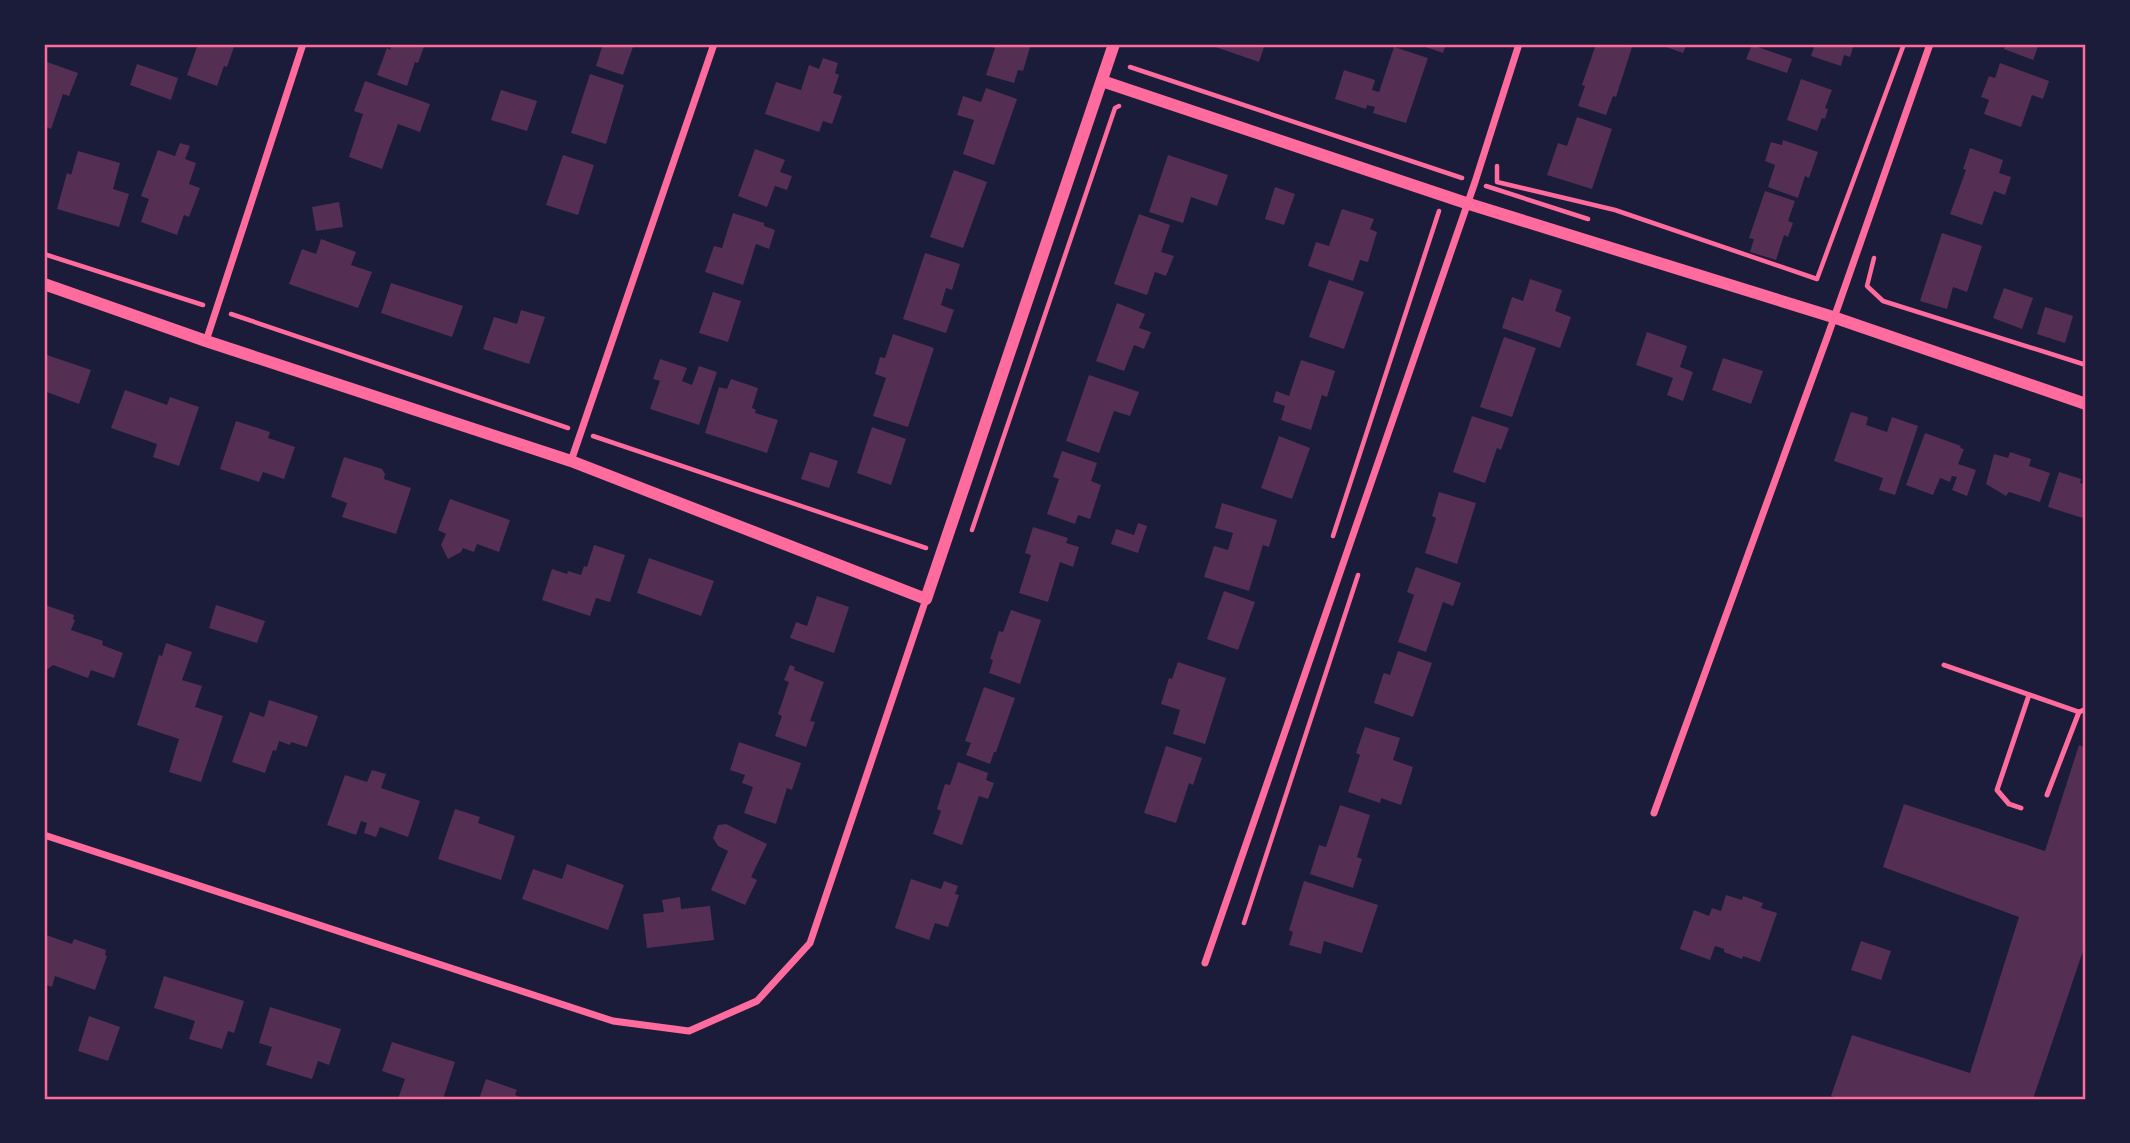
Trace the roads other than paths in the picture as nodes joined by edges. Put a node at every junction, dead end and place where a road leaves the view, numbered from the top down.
1 (303, 44) edge
2 (714, 44) edge
3 (1114, 44) edge
4 (1520, 44) edge
5 (1930, 44) edge
6 (1102, 81) junction
7 (1466, 203) junction
8 (44, 284) edge
9 (1833, 317) junction
10 (206, 341) junction
11 (2086, 404) edge
12 (571, 461) junction
13 (926, 599) junction
14 (1944, 664) dead end
15 (2029, 695) junction
16 (2086, 709) edge
17 (2078, 712) junction
18 (2047, 795) dead end
19 (2021, 808) dead end
20 (1654, 813) dead end
21 (44, 835) edge
22 (1205, 963) dead end

1 - 10 street
2 - 12 street
3 - 6 street
4 - 7 street
5 - 9 street
6 - 7 street
6 - 13 street
7 - 9 street
7 - 22 street
8 - 10 street
9 - 11 street
9 - 20 street
10 - 12 street
12 - 13 street
13 - 21 street
14 - 15 lane
15 - 17 lane
15 - 19 lane
16 - 17 lane
17 - 18 lane

